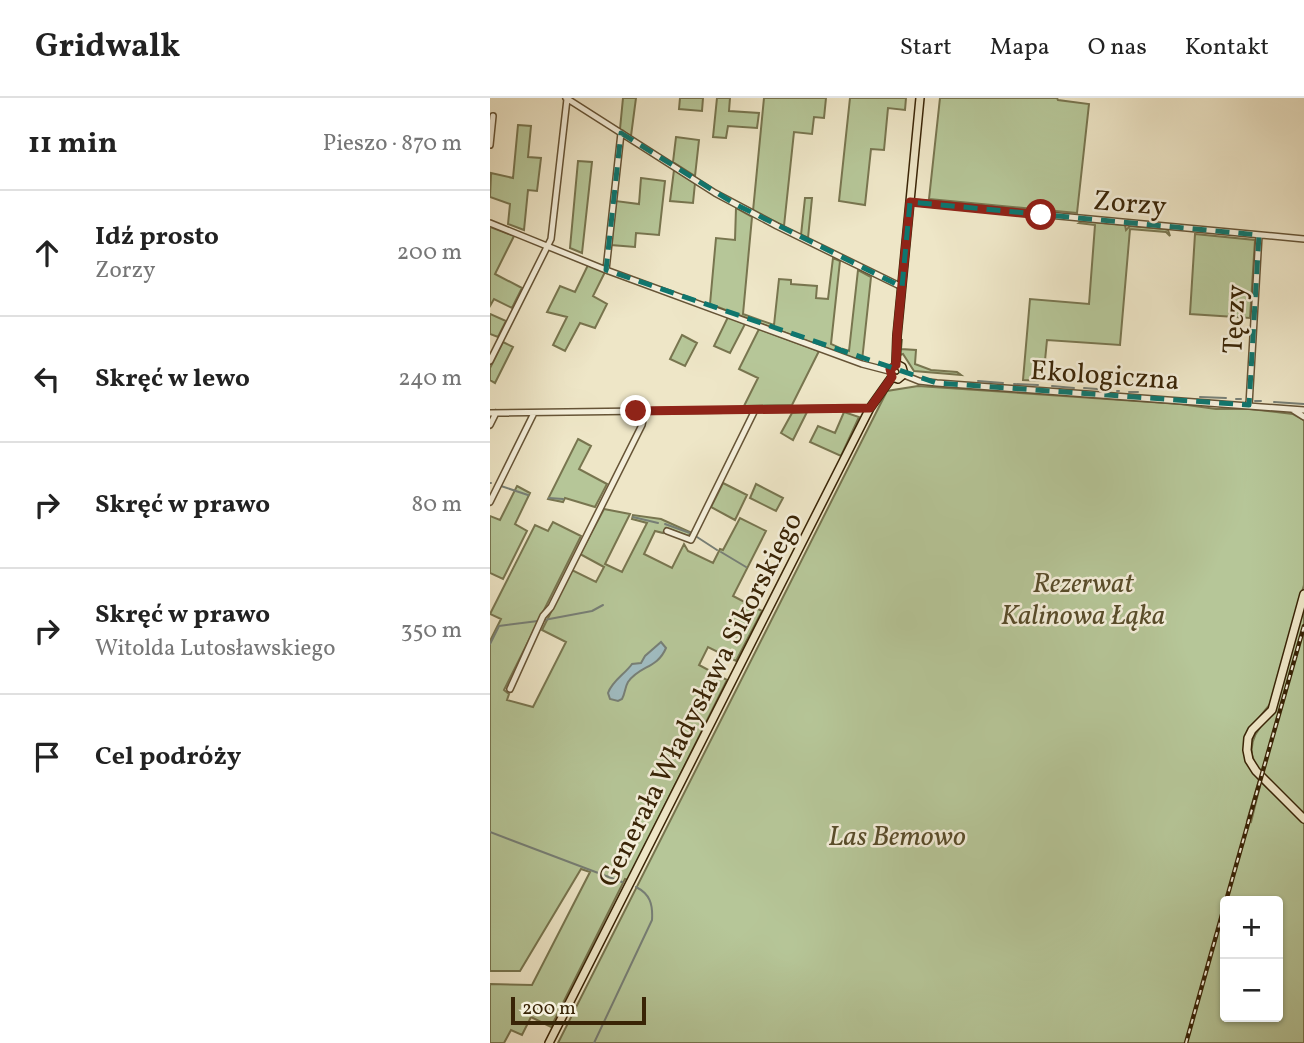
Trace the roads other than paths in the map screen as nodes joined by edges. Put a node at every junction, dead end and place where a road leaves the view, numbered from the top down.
1 (566, 98) edge
2 (920, 98) edge
3 (493, 116) dead end
4 (621, 133) junction
5 (490, 145) edge
6 (910, 202) junction
7 (490, 223) edge
8 (1259, 235) junction
9 (1304, 239) edge
10 (547, 245) junction
11 (607, 270) junction
12 (902, 287) junction
13 (490, 361) edge
14 (896, 365) junction
15 (891, 374) junction
16 (904, 375) junction
17 (1249, 405) junction
18 (870, 408) junction
19 (1291, 409) junction
20 (755, 410) junction
21 (1304, 410) edge
22 (645, 411) junction
23 (493, 413) edge
24 (534, 413) junction
25 (1304, 416) edge
26 (490, 425) edge
27 (490, 502) edge
28 (667, 531) dead end
29 (1304, 594) edge
30 (510, 689) dead end
31 (1304, 819) edge
32 (549, 1043) edge

1 - 4 street
1 - 10 street
2 - 6 main road
3 - 5 street
4 - 11 street
4 - 12 street
6 - 8 street, Zorzy
6 - 12 main road
7 - 10 street
8 - 9 street, Zorzy
8 - 17 street, Tęczy
10 - 11 street
10 - 13 street
11 - 15 street
12 - 14 main road
14 - 15 main road
14 - 16 main road
15 - 16 main road
15 - 18 main road, Generała Władysława Sikorskiego
16 - 17 street, Ekologiczna
17 - 19 street, Ekologiczna
18 - 20 street
18 - 32 main road, Generała Władysława Sikorskiego
19 - 21 street, Ekologiczna
19 - 25 street
20 - 22 street
20 - 28 street
22 - 24 street
22 - 30 street
23 - 24 street
23 - 26 street
24 - 27 street
29 - 31 main road

